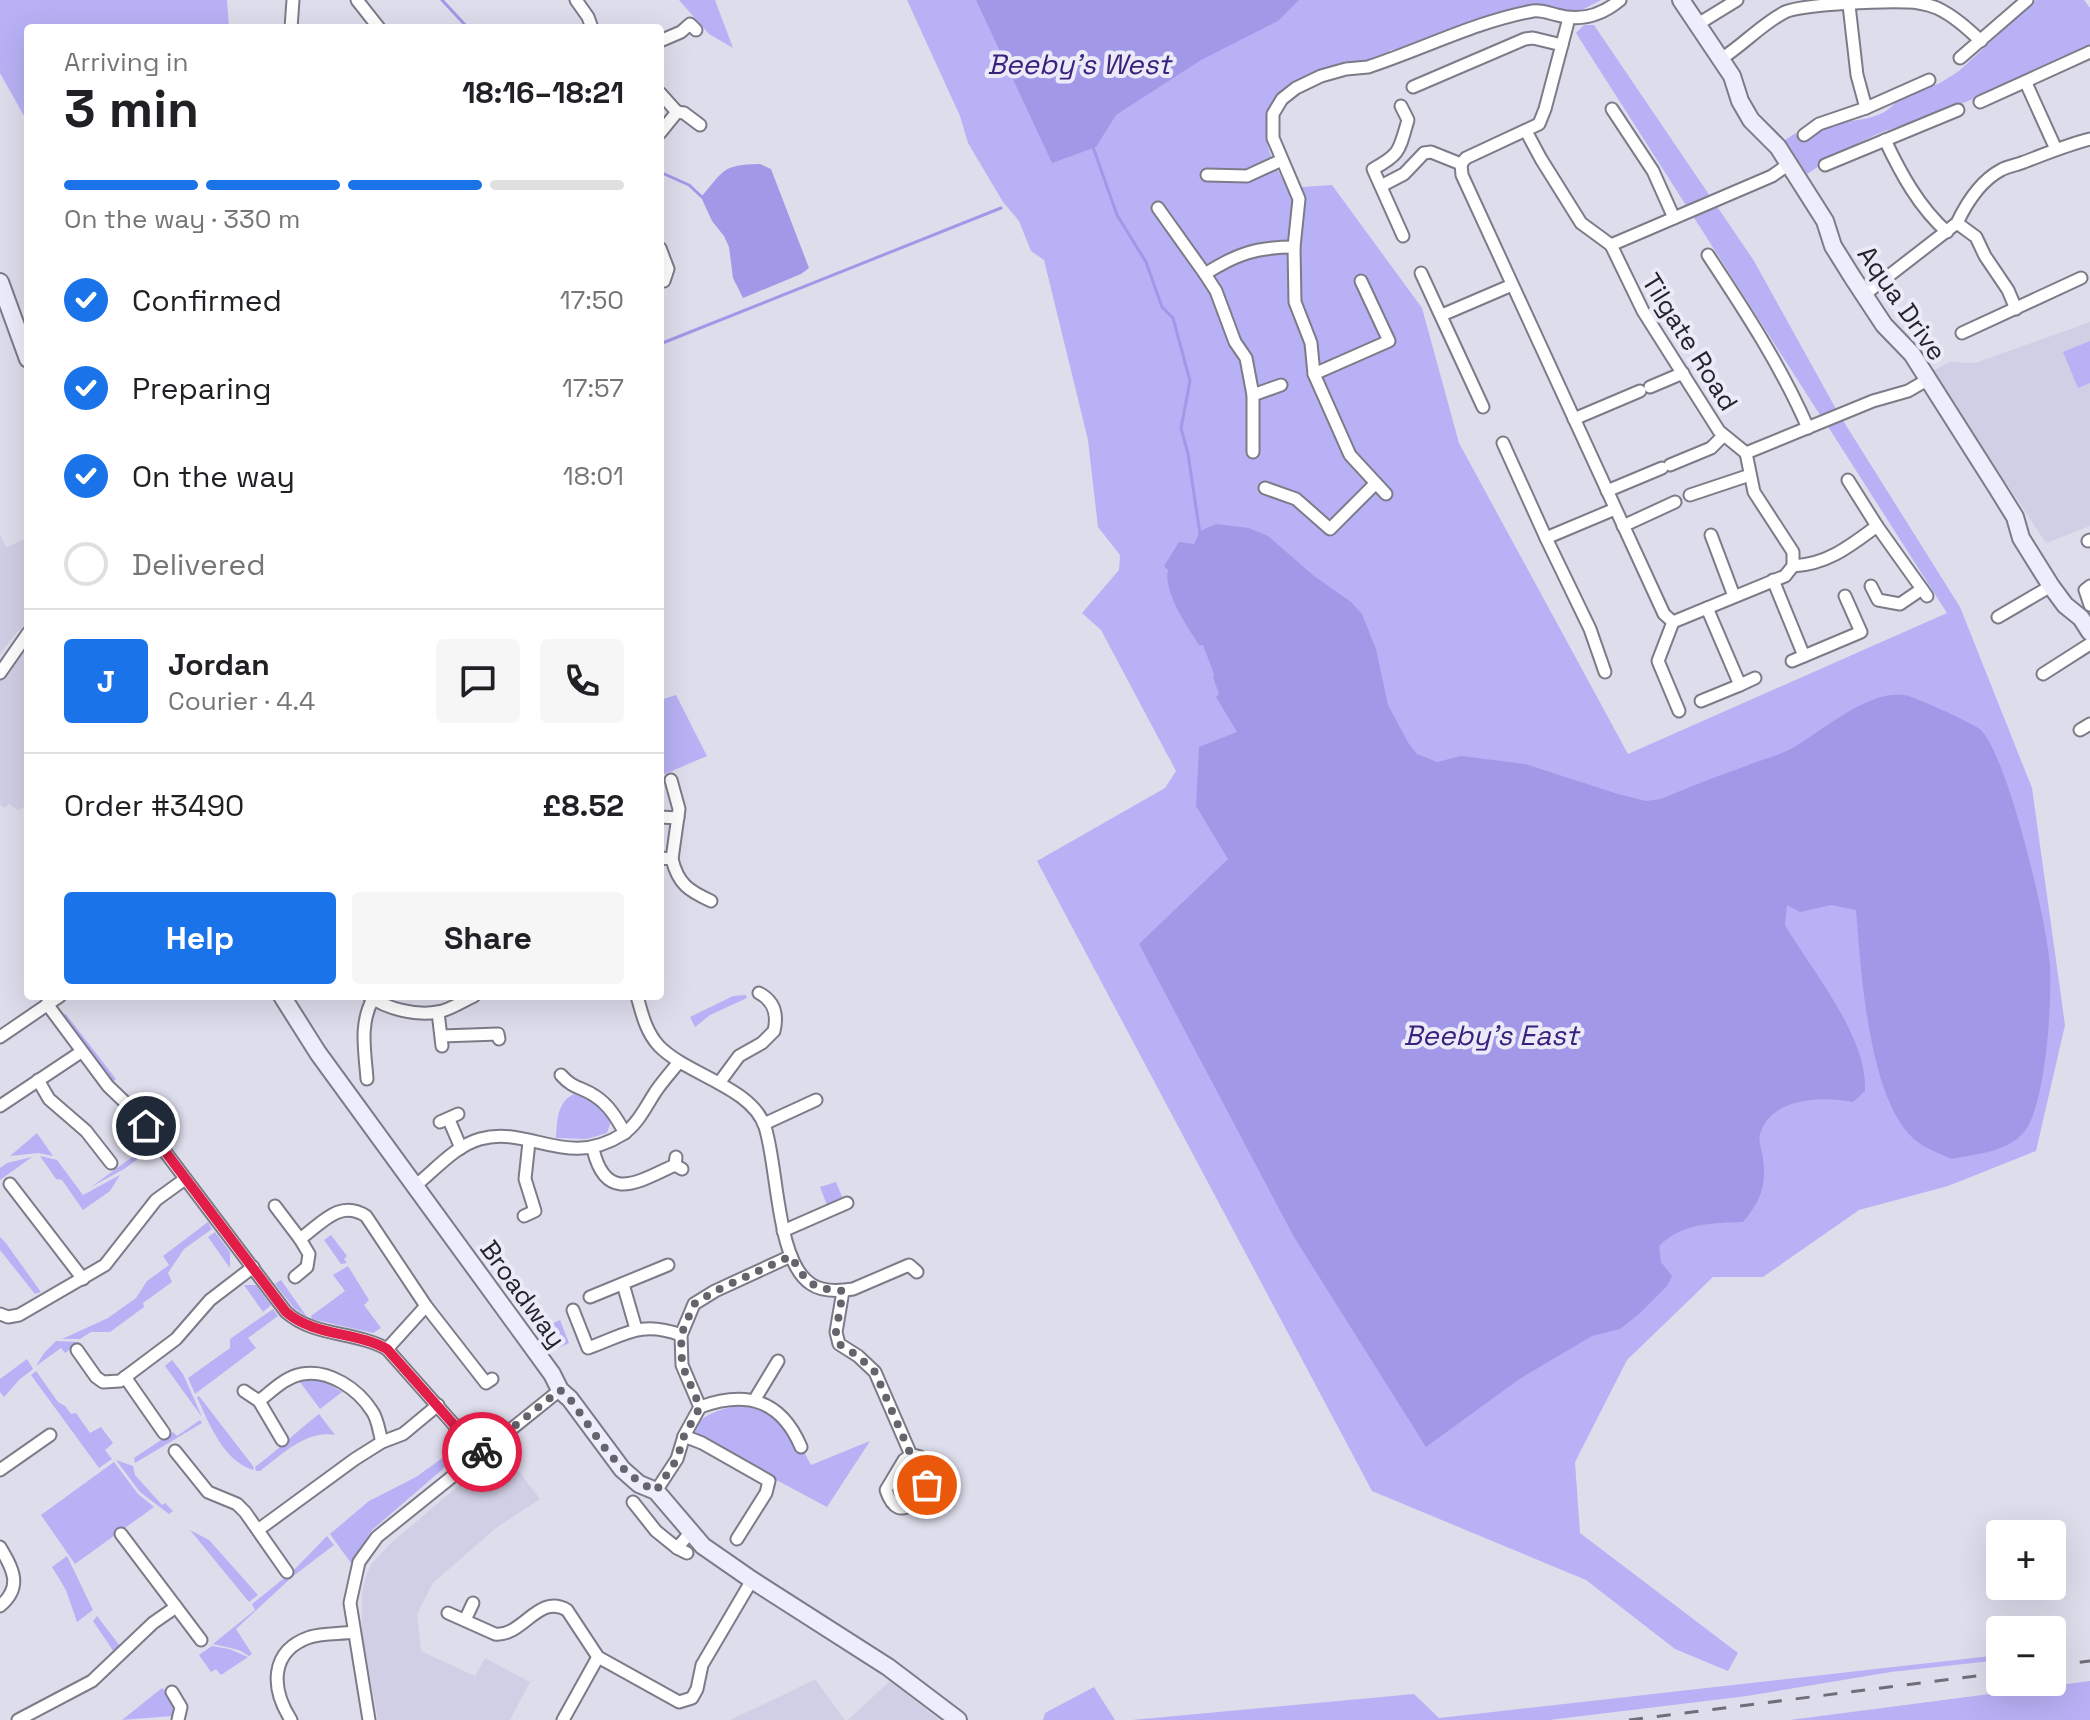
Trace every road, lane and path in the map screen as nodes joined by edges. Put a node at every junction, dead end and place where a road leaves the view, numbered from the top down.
1 (293, 0) edge
2 (357, 0) edge
3 (576, 0) edge
4 (1620, 0) edge
5 (1681, 0) edge
6 (1737, 0) edge
7 (2027, 0) edge
8 (1911, 1) edge
9 (1808, 4) edge
10 (1849, 5) junction
11 (1569, 18) junction
12 (291, 24) edge
13 (376, 24) edge
14 (591, 24) edge
15 (1698, 24) junction
16 (696, 30) dead end
17 (664, 39) edge
18 (1981, 41) junction
19 (1562, 45) junction
20 (2090, 52) edge
21 (1960, 58) dead end
22 (1721, 59) junction
23 (1929, 80) dead end
24 (2026, 83) junction
25 (1413, 87) dead end
26 (664, 97) edge
27 (1980, 102) dead end
28 (1401, 106) dead end
29 (1866, 108) junction
30 (1612, 109) dead end
31 (1958, 110) dead end
32 (677, 112) junction
33 (700, 125) dead end
34 (664, 128) edge
35 (1526, 131) junction
36 (1804, 135) dead end
37 (2090, 139) edge
38 (1885, 140) junction
39 (2055, 147) junction
40 (1282, 160) junction
41 (1461, 164) junction
42 (1789, 164) junction
43 (1825, 165) dead end
44 (1207, 175) dead end
45 (1381, 186) junction
46 (1158, 208) dead end
47 (1674, 218) junction
48 (1957, 223) junction
49 (1947, 232) junction
50 (1403, 236) dead end
51 (1611, 245) junction
52 (1294, 247) junction
53 (1708, 255) dead end
54 (664, 257) edge
55 (1421, 273) dead end
56 (671, 274) dead end
57 (1205, 274) junction
58 (2081, 278) dead end
59 (1361, 281) dead end
60 (0, 282) edge
61 (1512, 285) junction
62 (1864, 295) junction
63 (2016, 309) junction
64 (1442, 315) junction
65 (1962, 333) dead end
66 (24, 348) edge
67 (1683, 373) junction
68 (1314, 374) junction
69 (1927, 380) junction
70 (1281, 385) dead end
71 (1253, 395) junction
72 (1483, 407) dead end
73 (1574, 419) junction
74 (1808, 428) junction
75 (1723, 436) junction
76 (1503, 443) dead end
77 (1253, 452) dead end
78 (1746, 453) junction
79 (1750, 475) junction
80 (1848, 480) dead end
81 (1375, 484) junction
82 (1265, 488) dead end
83 (1607, 491) junction
84 (1386, 494) dead end
85 (1690, 495) dead end
86 (1675, 502) dead end
87 (1615, 509) junction
88 (1623, 526) junction
89 (1877, 526) junction
90 (1711, 535) dead end
91 (1546, 538) junction
92 (1793, 566) junction
93 (1773, 580) junction
94 (1871, 586) dead end
95 (2051, 586) junction
96 (2090, 586) edge
97 (1734, 596) junction
98 (1845, 596) dead end
99 (2090, 605) edge
100 (1707, 608) junction
101 (1998, 617) dead end
102 (1673, 622) junction
103 (2089, 628) edge
104 (24, 639) edge
105 (2090, 644) edge
106 (1804, 656) junction
107 (1792, 661) dead end
108 (1605, 672) dead end
109 (0, 673) edge
110 (2043, 674) dead end
111 (1755, 678) dead end
112 (1740, 685) junction
113 (1701, 701) dead end
114 (1679, 711) dead end
115 (671, 780) dead end
116 (664, 817) edge
117 (678, 818) junction
118 (666, 858) edge
119 (711, 901) dead end
120 (759, 993) dead end
121 (54, 1000) edge
122 (285, 1000) edge
123 (370, 1000) edge
124 (377, 1000) edge
125 (465, 1000) edge
126 (638, 1000) edge
127 (47, 1004) junction
128 (438, 1012) junction
129 (0, 1037) edge
130 (499, 1039) dead end
131 (81, 1052) junction
132 (679, 1062) junction
133 (561, 1074) dead end
134 (367, 1079) dead end
135 (38, 1080) junction
136 (719, 1083) junction
137 (816, 1100) dead end
138 (0, 1106) edge
139 (449, 1118) dead end
140 (764, 1124) junction
141 (625, 1133) junction
142 (529, 1142) junction
143 (461, 1148) junction
144 (593, 1149) junction
145 (111, 1163) dead end
146 (678, 1164) dead end
147 (185, 1179) junction
148 (10, 1184) dead end
149 (415, 1186) junction
150 (847, 1203) dead end
151 (275, 1206) dead end
152 (524, 1216) dead end
153 (783, 1231) junction
154 (300, 1239) junction
155 (791, 1256) junction
156 (668, 1265) dead end
157 (253, 1267) junction
158 (917, 1272) dead end
159 (295, 1277) dead end
160 (83, 1279) junction
161 (623, 1284) junction
162 (843, 1291) junction
163 (590, 1297) dead end
164 (426, 1306) junction
165 (573, 1310) dead end
166 (0, 1314) edge
167 (636, 1329) junction
168 (681, 1335) junction
169 (387, 1349) junction
170 (77, 1350) dead end
171 (778, 1361) dead end
172 (125, 1377) junction
173 (486, 1383) dead end
174 (560, 1390) junction
175 (244, 1391) dead end
176 (755, 1399) junction
177 (259, 1401) junction
178 (438, 1405) junction
179 (700, 1407) junction
180 (164, 1433) dead end
181 (49, 1434) dead end
182 (684, 1436) junction
183 (282, 1440) dead end
184 (382, 1442) junction
185 (801, 1447) dead end
186 (175, 1451) dead end
187 (479, 1453) junction
188 (911, 1455) junction
189 (0, 1470) edge
190 (656, 1491) junction
191 (633, 1502) dead end
192 (258, 1530) junction
193 (690, 1533) junction
194 (121, 1534) dead end
195 (737, 1539) dead end
196 (0, 1547) edge
197 (287, 1572) dead end
198 (752, 1580) junction
199 (473, 1603) dead end
200 (0, 1606) edge
201 (176, 1607) junction
202 (448, 1613) dead end
203 (465, 1620) junction
204 (354, 1632) junction
205 (201, 1640) dead end
206 (598, 1657) junction
207 (172, 1692) dead end
208 (18, 1720) edge
209 (178, 1720) edge
210 (291, 1720) edge
211 (369, 1720) edge
212 (563, 1720) edge
213 (958, 1720) edge

1 - 12 street
2 - 13 street
3 - 14 street
4 - 11 street
5 - 15 main road, Aqua Drive
6 - 15 street
7 - 18 street
8 - 10 street
8 - 18 street
9 - 10 street
9 - 22 street
10 - 29 street
11 - 19 street
11 - 40 street
15 - 22 main road, Aqua Drive
16 - 17 street
18 - 21 street
19 - 25 street
19 - 35 street
20 - 24 street
22 - 42 main road, Aqua Drive
23 - 29 street
24 - 27 street
24 - 39 street
26 - 32 street
28 - 45 street
29 - 36 street
30 - 47 street
31 - 38 street
32 - 33 street
32 - 34 street
35 - 41 street
35 - 51 street
37 - 39 street
38 - 43 street
38 - 49 street
39 - 48 street
40 - 44 street
40 - 52 street
41 - 45 street
41 - 61 street
42 - 47 street
42 - 62 main road, Aqua Drive
45 - 50 street
46 - 57 street
47 - 51 street
48 - 49 street
48 - 63 street
49 - 62 street
51 - 67 street, Tilgate Road
52 - 57 street
52 - 68 street
53 - 74 street
54 - 56 street
55 - 64 street
57 - 71 street
58 - 63 street
59 - 68 street
60 - 66 main road
61 - 64 street
61 - 73 street
62 - 69 main road, Aqua Drive
63 - 65 street
64 - 72 street
67 - 73 street
67 - 75 street, Tilgate Road
68 - 81 street
69 - 74 street
69 - 95 main road, Aqua Drive
70 - 71 street
71 - 77 street
73 - 83 street
74 - 78 street
75 - 78 street, Tilgate Road
75 - 83 street
76 - 91 street
78 - 79 street
79 - 85 street
79 - 92 street
80 - 89 street
81 - 82 street
81 - 84 street
83 - 87 street
86 - 88 street
87 - 88 street
87 - 91 street
88 - 102 street
89 - 92 street
89 - 94 street
90 - 97 street
91 - 108 street
92 - 93 street
93 - 97 street
93 - 106 street
95 - 101 street
95 - 103 main road, Aqua Drive
96 - 99 street
97 - 100 street
98 - 106 street
100 - 102 street
100 - 112 street
102 - 114 street
104 - 109 street
105 - 110 street
106 - 107 street
111 - 112 street
112 - 113 street
115 - 117 street
116 - 117 street
117 - 118 street
118 - 119 street
120 - 136 street
121 - 127 street
122 - 149 main road, Broadway
123 - 134 street
124 - 128 street
125 - 128 street
126 - 132 street
127 - 129 street
127 - 131 street
128 - 130 street
131 - 135 street
131 - 147 street
132 - 136 street
132 - 141 street
133 - 141 street
135 - 138 street
135 - 145 street
136 - 140 street
137 - 140 street
139 - 143 street
140 - 153 street
141 - 144 street
142 - 143 street
142 - 144 street
142 - 152 street
143 - 149 street
144 - 146 street
147 - 157 street
147 - 160 street
148 - 160 street
149 - 174 main road, Broadway
150 - 153 street
151 - 154 street
153 - 155 street
154 - 159 street
154 - 164 street
155 - 162 street
155 - 168 street
156 - 161 street
157 - 169 street
157 - 172 street
158 - 162 street
160 - 166 street
161 - 163 street
161 - 167 street
162 - 188 street
164 - 169 street
164 - 173 street
165 - 167 street
167 - 168 street
168 - 179 street
169 - 178 street
170 - 172 street
171 - 176 street
172 - 180 street
174 - 187 street
174 - 190 main road, Broadway
175 - 177 street
176 - 179 street
176 - 185 street
177 - 183 street
177 - 184 street
178 - 184 street
178 - 187 street
179 - 182 street
181 - 189 street
182 - 190 street
182 - 195 street
184 - 192 street
186 - 192 street
187 - 204 street
188 - 188 street
190 - 193 main road, Broadway
191 - 193 street
192 - 197 street
193 - 198 main road, Broadway
194 - 201 street
196 - 200 street
198 - 206 street
198 - 213 main road, Broadway
199 - 203 street
201 - 205 street
201 - 208 street
202 - 203 street
203 - 206 street
204 - 210 street
204 - 211 street
206 - 212 street
207 - 209 street

